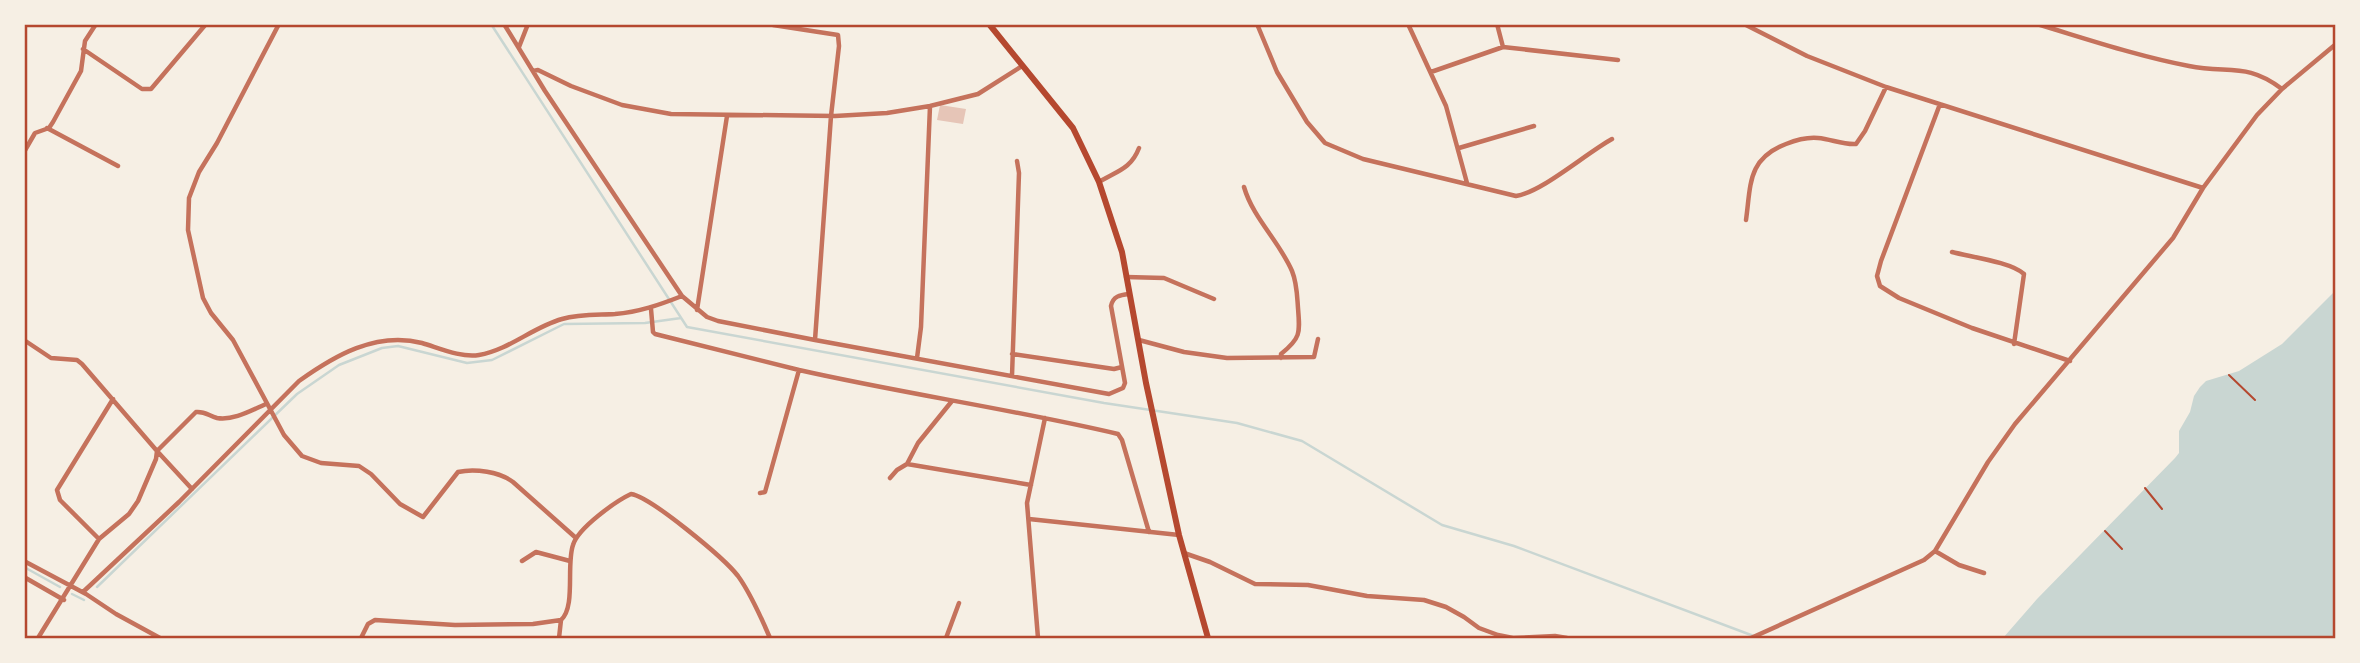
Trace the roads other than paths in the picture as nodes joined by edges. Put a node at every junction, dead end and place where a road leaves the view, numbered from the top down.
1 (96, 24) edge
2 (206, 24) edge
3 (279, 24) edge
4 (504, 24) edge
5 (528, 24) edge
6 (773, 24) edge
7 (989, 24) edge
8 (1256, 24) edge
9 (1408, 24) edge
10 (1497, 24) edge
11 (2036, 24) edge
12 (1745, 25) edge
13 (2336, 44) edge
14 (1503, 47) junction
15 (519, 48) junction
16 (83, 50) junction
17 (1618, 60) dead end
18 (1022, 66) junction
19 (533, 71) junction
20 (1431, 72) junction
21 (1886, 87) junction
22 (2282, 89) junction
23 (1940, 104) junction
24 (930, 106) junction
25 (727, 116) junction
26 (831, 116) junction
27 (1534, 126) dead end
28 (47, 128) junction
29 (1612, 139) dead end
30 (1139, 148) dead end
31 (1459, 148) junction
32 (24, 152) edge
33 (1017, 161) dead end
34 (118, 166) dead end
35 (1099, 182) junction
36 (1467, 183) junction
37 (1244, 187) dead end
38 (2203, 188) junction
39 (1746, 220) dead end
40 (1952, 253) dead end
41 (1126, 277) junction
42 (1129, 294) junction
43 (679, 297) junction
44 (1214, 299) dead end
45 (697, 310) junction
46 (651, 311) junction
47 (1318, 339) dead end
48 (24, 340) edge
49 (815, 340) junction
50 (1138, 340) junction
51 (2014, 344) junction
52 (1012, 354) junction
53 (917, 358) junction
54 (1280, 358) junction
55 (2070, 361) junction
56 (1122, 367) junction
57 (799, 370) junction
58 (1012, 376) junction
59 (113, 399) junction
60 (952, 401) junction
61 (266, 404) junction
62 (272, 415) junction
63 (1045, 418) junction
64 (158, 451) junction
65 (907, 464) junction
66 (890, 478) dead end
67 (1031, 485) junction
68 (192, 490) junction
69 (761, 493) dead end
70 (1029, 519) junction
71 (1149, 532) junction
72 (1179, 535) junction
73 (576, 538) junction
74 (99, 539) junction
75 (1935, 551) junction
76 (1184, 553) junction
77 (24, 561) edge
78 (522, 561) dead end
79 (570, 561) junction
80 (1984, 573) dead end
81 (24, 578) edge
82 (71, 588) junction
83 (85, 593) junction
84 (64, 599) junction
85 (960, 603) dead end
86 (561, 620) junction
87 (151, 636) edge
88 (38, 639) edge
89 (160, 639) edge
90 (361, 639) edge
91 (559, 639) edge
92 (770, 639) edge
93 (946, 639) edge
94 (1038, 639) edge
95 (1208, 639) edge
96 (1567, 639) edge
97 (1751, 639) edge

1 - 16 street
2 - 16 street
3 - 61 street
4 - 15 street
5 - 15 street
6 - 26 street
7 - 18 main road
8 - 36 street
9 - 20 street
10 - 14 street
11 - 22 street
12 - 21 street
13 - 22 street
14 - 17 street
14 - 20 street
15 - 19 street
16 - 28 street
18 - 24 street
18 - 35 main road
19 - 25 street
19 - 43 street
20 - 31 street
21 - 23 street
21 - 39 street
22 - 38 street
23 - 38 street
23 - 51 street
24 - 26 street
24 - 53 street
25 - 26 street
25 - 45 street
26 - 49 street
27 - 31 street
28 - 32 street
28 - 34 street
29 - 36 street
30 - 35 street
31 - 36 street
33 - 52 street
35 - 41 main road
37 - 54 street
38 - 55 street
40 - 51 street
41 - 42 main road
41 - 44 street
42 - 50 main road
42 - 56 street
43 - 45 street
43 - 46 street
45 - 49 street
46 - 57 street
46 - 62 street
47 - 54 street
48 - 59 street
49 - 53 street
50 - 54 street
50 - 72 main road
51 - 55 street
52 - 56 street
52 - 58 street
53 - 58 street
55 - 75 street
56 - 58 street
57 - 60 street
57 - 69 street
59 - 64 street
59 - 74 street
60 - 63 street
60 - 65 street
61 - 62 street
61 - 64 street
62 - 68 street
62 - 73 street
63 - 67 street
63 - 71 street
64 - 68 street
64 - 74 street
65 - 66 street
65 - 67 street
67 - 70 street
68 - 83 street
70 - 71 street
70 - 94 street
71 - 72 street
72 - 76 main road
73 - 79 street
73 - 92 street
74 - 82 street
75 - 80 street
75 - 97 street
76 - 95 main road
76 - 96 street
77 - 82 street
78 - 79 street
79 - 86 street
81 - 84 street
82 - 83 street
82 - 84 street
83 - 87 street
84 - 88 street
85 - 93 street
86 - 90 street
86 - 91 street
87 - 89 street

